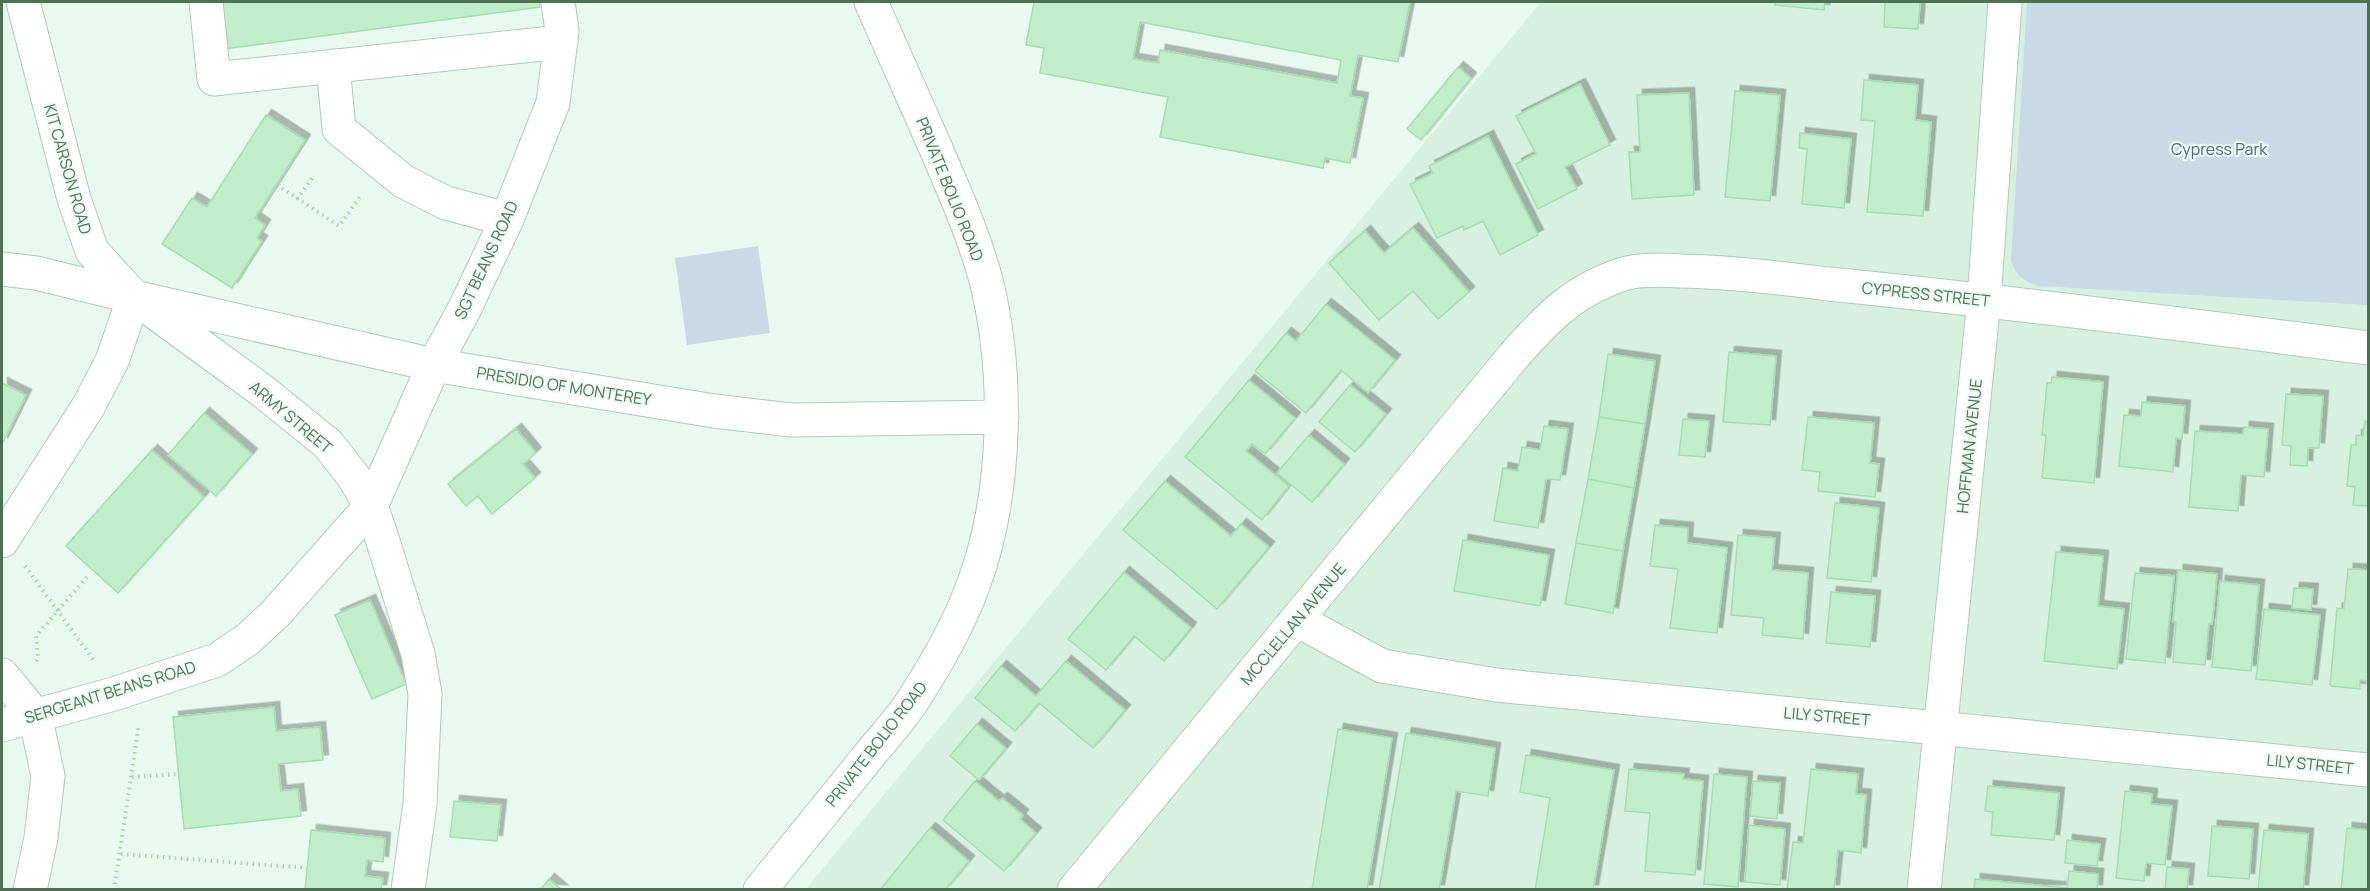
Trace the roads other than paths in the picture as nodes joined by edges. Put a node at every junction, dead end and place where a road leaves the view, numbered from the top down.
1 (23, 2) edge
2 (206, 2) edge
3 (558, 2) edge
4 (871, 2) edge
5 (2005, 2) edge
6 (561, 42) junction
7 (333, 66) junction
8 (507, 219) junction
9 (2, 269) edge
10 (134, 297) junction
11 (1984, 300) junction
12 (2368, 348) edge
13 (1512, 358) joint
14 (434, 365) junction
15 (1002, 417) junction
16 (371, 506) junction
17 (11, 550) edge
18 (1298, 620) junction
19 (7, 681) edge
20 (35, 715) junction
21 (2, 725) edge
22 (1941, 727) junction
23 (2368, 770) edge
24 (30, 890) edge
25 (408, 890) edge
26 (760, 890) edge
27 (1074, 890) edge
28 (1924, 890) edge

1 - 10 street, KIT CARSON ROAD
2 - 7 street
3 - 6 street, SGT BEANS ROAD
4 - 15 street, PRIVATE BOLIO ROAD
5 - 11 street, HOFFMAN AVENUE
6 - 7 street
6 - 8 street, SGT BEANS ROAD
7 - 8 street
8 - 14 street, SGT BEANS ROAD
9 - 10 street, ARMY STREET
10 - 14 street, PRESIDIO OF MONTEREY
10 - 16 street, ARMY STREET
10 - 17 street
11 - 12 street, CYPRESS STREET
11 - 13 street, CYPRESS STREET
11 - 22 street, HOFFMAN AVENUE
13 - 18 street, MCCLELLAN AVENUE
14 - 15 street, PRESIDIO OF MONTEREY
14 - 16 street, SGT BEANS ROAD
15 - 26 street, PRIVATE BOLIO ROAD
16 - 20 street, SERGEANT BEANS ROAD
16 - 25 street, ARMY STREET
18 - 22 street, LILY STREET
18 - 27 street, MCCLELLAN AVENUE
19 - 20 street
20 - 21 street, SERGEANT BEANS ROAD
20 - 24 street
22 - 23 street, LILY STREET
22 - 28 street, HOFFMAN AVENUE

